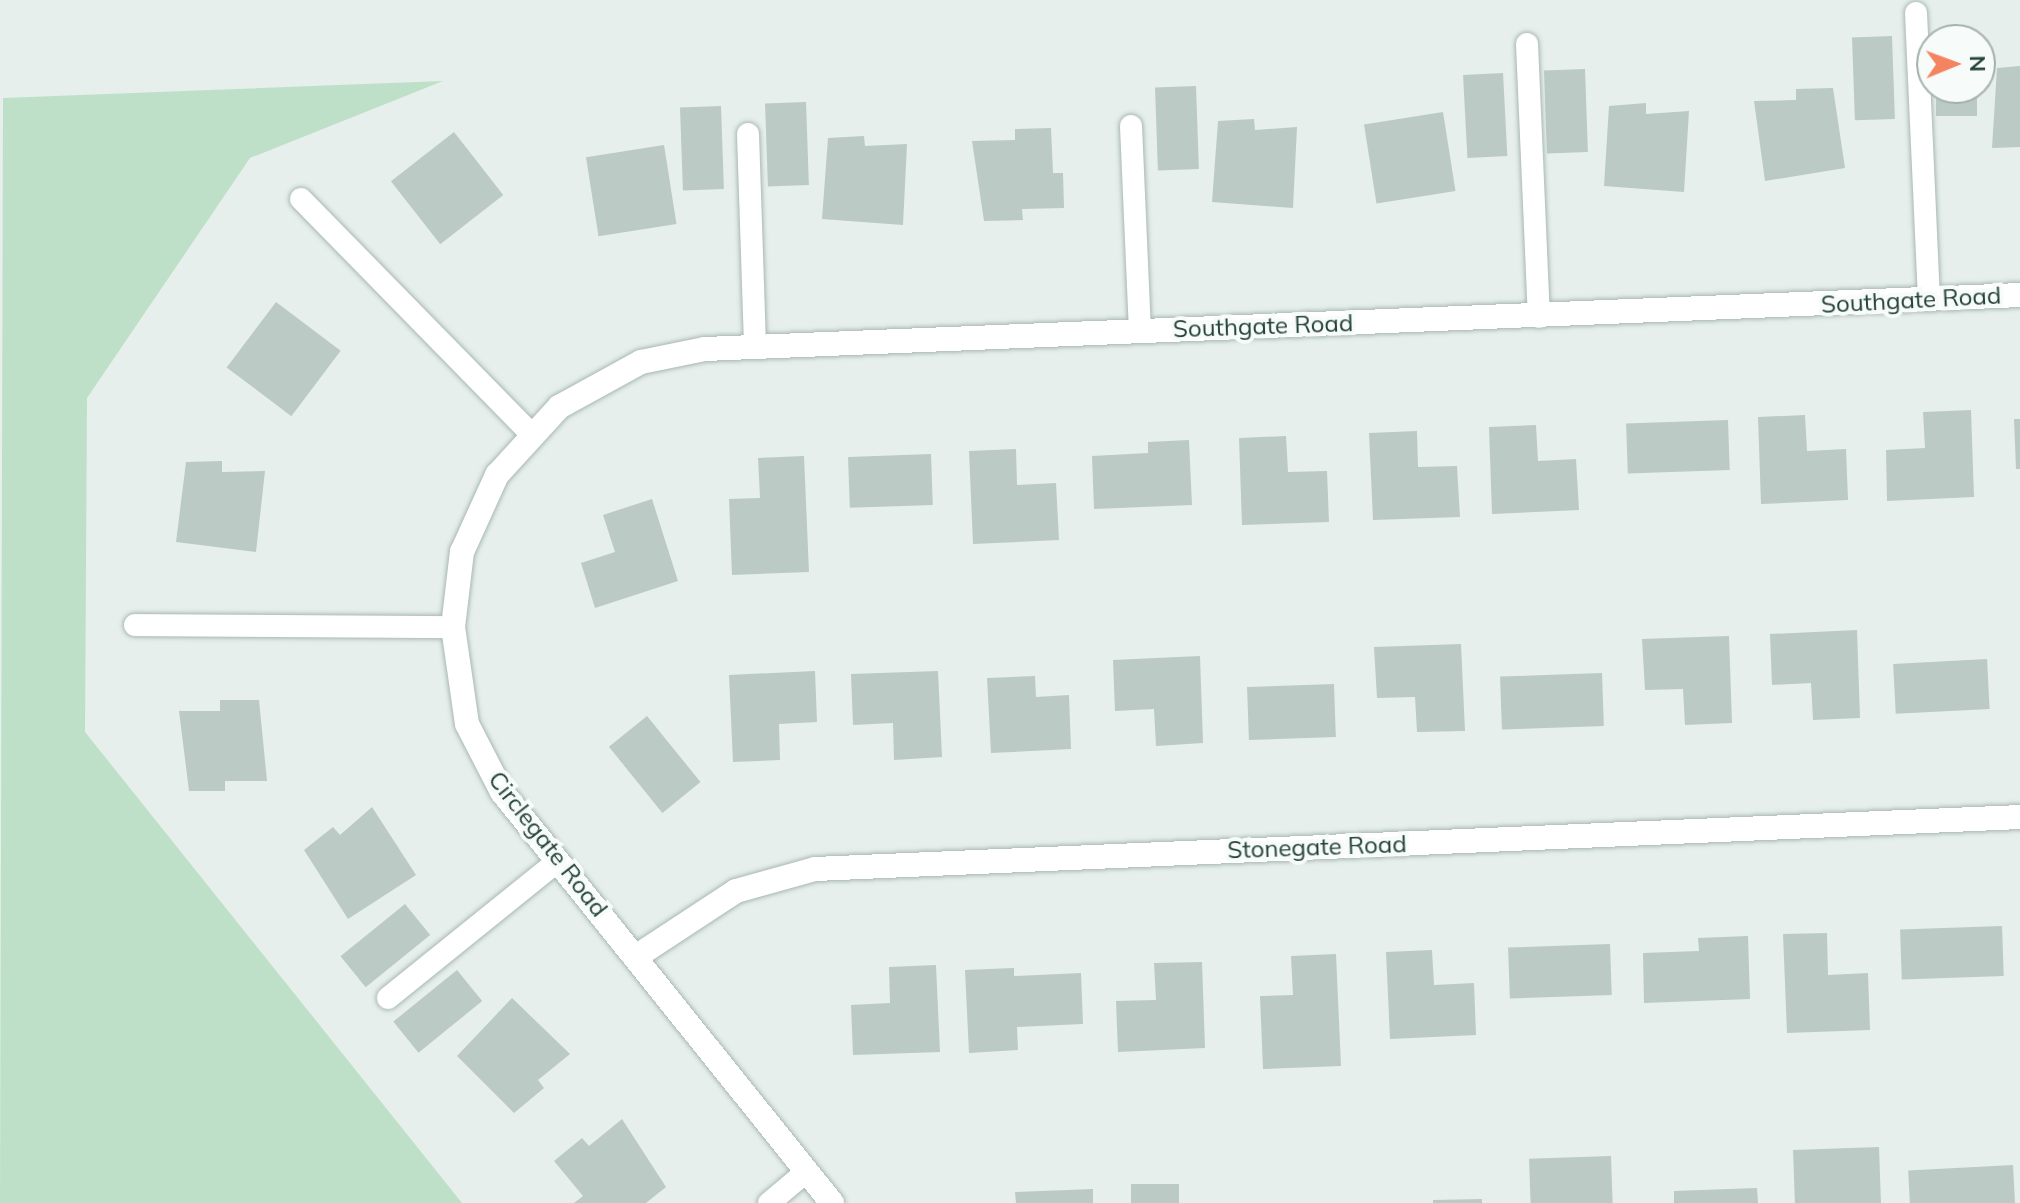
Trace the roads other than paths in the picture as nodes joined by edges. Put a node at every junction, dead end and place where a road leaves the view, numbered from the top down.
1 (1916, 13) dead end
2 (1527, 44) dead end
3 (1131, 126) dead end
4 (748, 134) dead end
5 (301, 199) dead end
6 (2020, 295) edge
7 (1929, 299) junction
8 (1539, 317) junction
9 (1140, 330) junction
10 (755, 348) junction
11 (531, 434) junction
12 (135, 625) dead end
13 (453, 627) junction
14 (2020, 817) edge
15 (558, 861) junction
16 (637, 956) junction
17 (388, 998) dead end
18 (806, 1172) junction
19 (769, 1203) edge
20 (832, 1203) edge

1 - 7 lane
2 - 8 lane
3 - 9 lane
4 - 10 lane
5 - 11 lane
6 - 7 street, Southgate Road
7 - 8 street, Southgate Road
8 - 9 street, Southgate Road
9 - 10 street, Southgate Road
10 - 11 street, Southgate Road
11 - 13 street, Circlegate Road
12 - 13 lane
13 - 15 street, Circlegate Road
14 - 16 street, Stonegate Road
15 - 16 street, Circlegate Road
15 - 17 lane
16 - 18 street, Circlegate Road
18 - 19 lane
18 - 20 street, Circlegate Road

